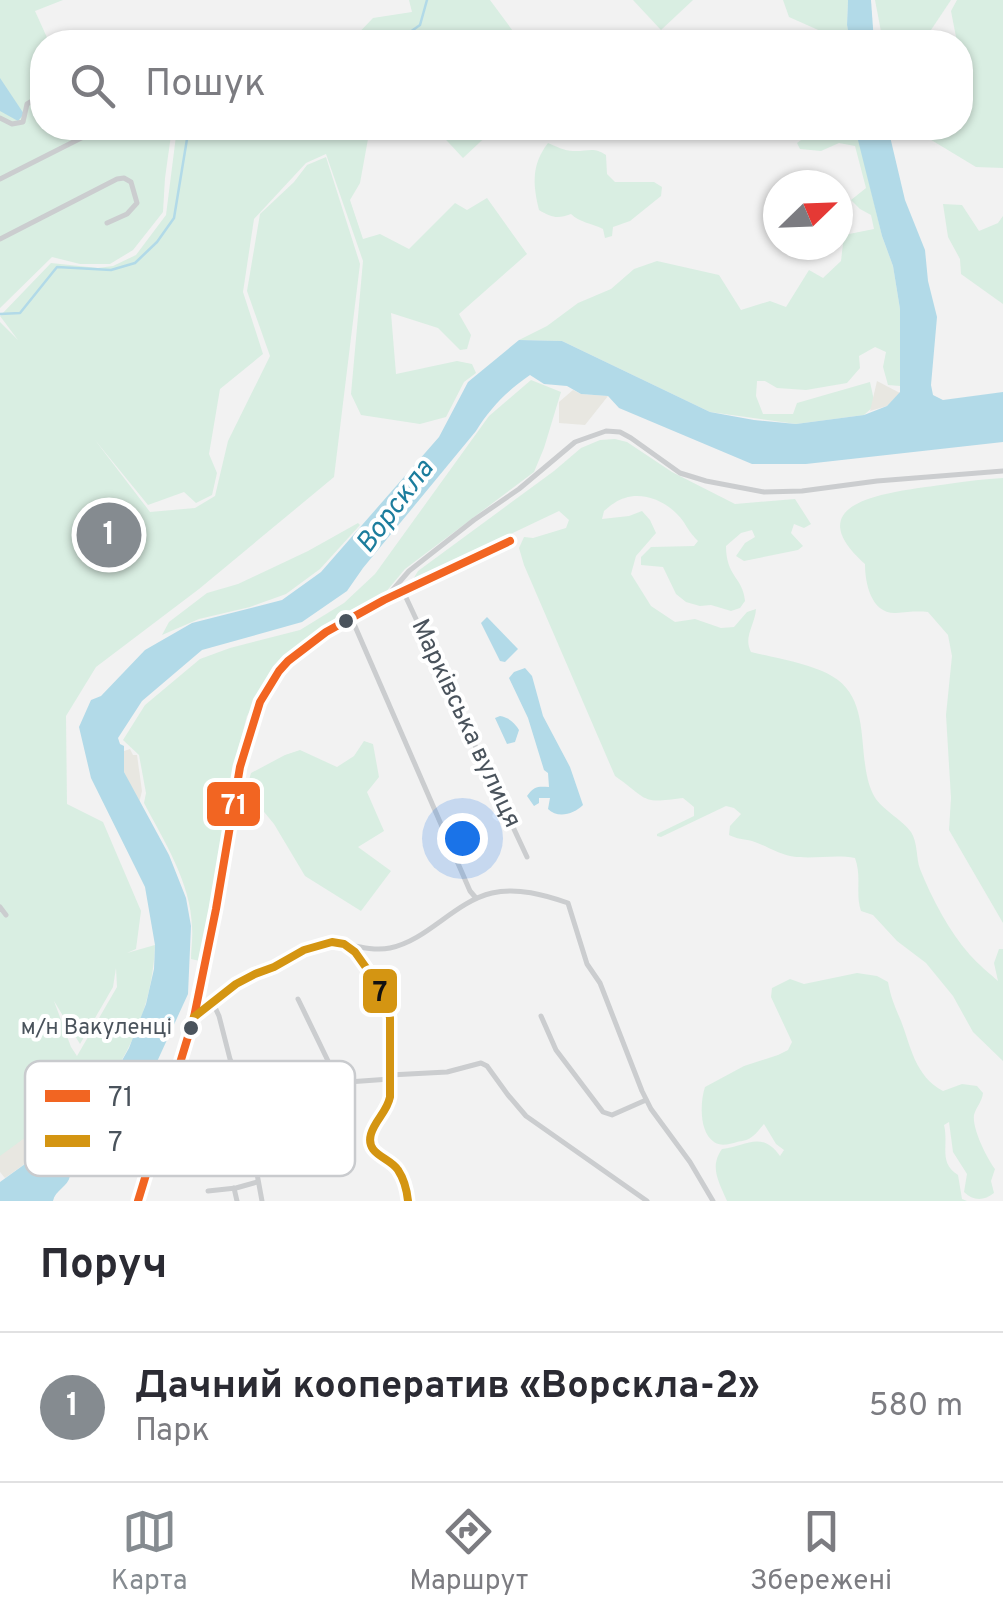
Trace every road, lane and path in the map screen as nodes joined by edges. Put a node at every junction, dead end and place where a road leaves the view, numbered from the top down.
1 (30, 102) edge
2 (0, 118) edge
3 (78, 140) edge
4 (0, 180) edge
5 (108, 223) dead end
6 (0, 238) edge
7 (1003, 471) edge
8 (510, 541) dead end
9 (403, 592) junction
10 (384, 600) junction
11 (351, 617) junction
12 (527, 857) dead end
13 (476, 898) junction
14 (0, 907) edge
15 (6, 916) dead end
16 (344, 944) junction
17 (298, 1000) dead end
18 (213, 1004) junction
19 (541, 1016) dead end
20 (194, 1017) junction
21 (181, 1061) edge
22 (231, 1061) edge
23 (328, 1061) edge
24 (390, 1077) junction
25 (355, 1081) edge
26 (647, 1100) junction
27 (146, 1176) edge
28 (256, 1176) edge
29 (257, 1182) junction
30 (234, 1188) junction
31 (208, 1191) dead end
32 (138, 1201) edge
33 (237, 1201) edge
34 (262, 1201) edge
35 (408, 1201) edge
36 (646, 1201) edge
37 (714, 1201) edge

1 - 2 street
3 - 4 street
5 - 6 street
7 - 10 street
8 - 9 street
9 - 10 street
9 - 12 street, Марківська вулиця
10 - 11 street
11 - 13 street
11 - 20 street
13 - 16 street
13 - 26 street
14 - 15 street
16 - 18 street
16 - 24 street
17 - 23 street
18 - 20 street
18 - 22 street
19 - 26 street
20 - 21 street
24 - 25 street
24 - 35 street
24 - 36 street
26 - 37 street
27 - 32 street
28 - 29 street
29 - 30 street
29 - 34 street
30 - 31 street
30 - 33 street

